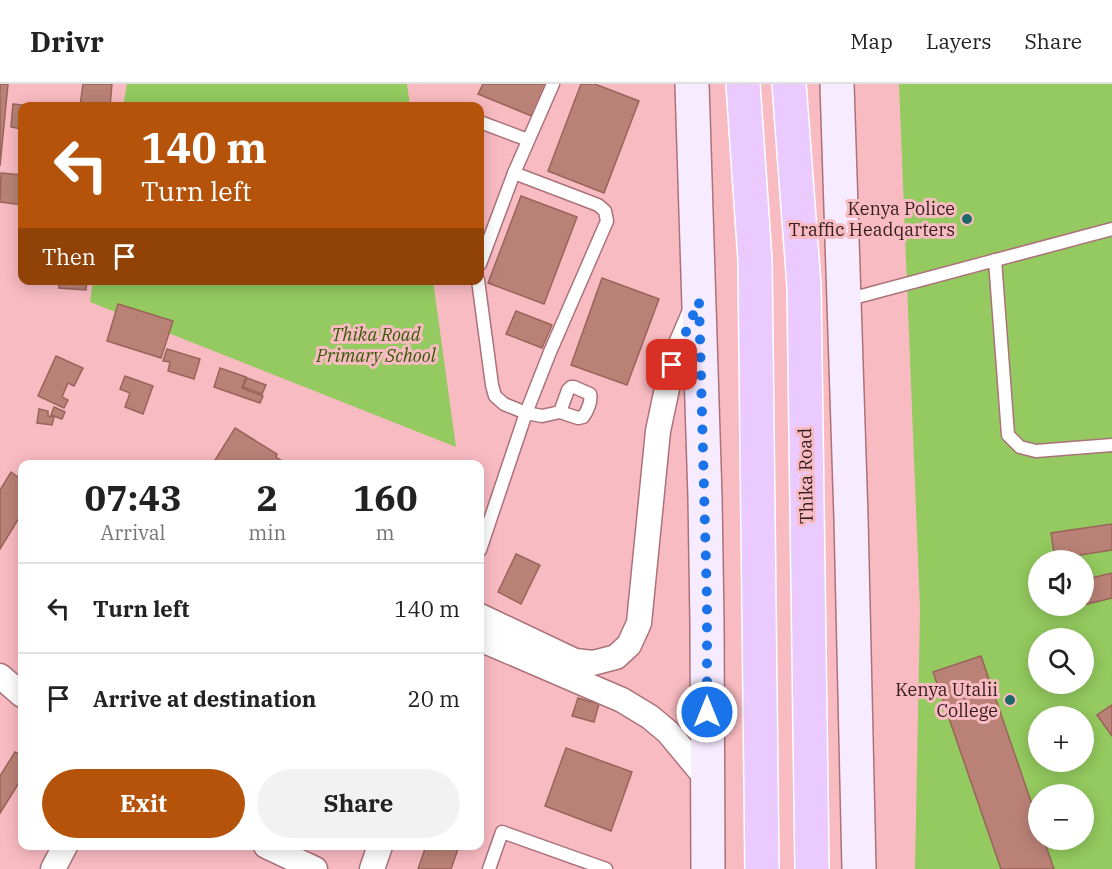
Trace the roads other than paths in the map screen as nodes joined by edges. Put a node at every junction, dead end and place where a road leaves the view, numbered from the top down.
1 (553, 84) edge
2 (692, 84) edge
3 (789, 84) edge
4 (803, 84) edge
5 (837, 84) edge
6 (742, 91) edge
7 (484, 124) edge
8 (528, 140) junction
9 (795, 155) junction
10 (514, 173) junction
11 (1112, 229) edge
12 (484, 253) edge
13 (995, 260) junction
14 (479, 285) edge
15 (845, 300) junction
16 (699, 301) junction
17 (560, 412) dead end
18 (526, 413) junction
19 (1112, 445) edge
20 (484, 538) edge
21 (484, 618) edge
22 (484, 641) edge
23 (0, 676) edge
24 (18, 692) edge
25 (707, 778) junction
26 (64, 850) edge
27 (275, 850) edge
28 (379, 850) edge
29 (53, 869) edge
30 (315, 869) edge
31 (372, 869) edge
32 (489, 869) edge
33 (606, 869) edge
34 (708, 869) edge
35 (762, 869) edge
36 (812, 869) edge
37 (859, 869) edge

1 - 8 lane
2 - 16 main road
3 - 9 highway, Thika Road
4 - 9 highway
5 - 15 main road
6 - 35 highway
7 - 8 lane
8 - 10 lane
9 - 36 highway, Thika Road
10 - 12 lane
10 - 18 lane
11 - 13 lane
13 - 15 lane
13 - 19 lane
14 - 18 lane
15 - 37 main road
16 - 21 street
16 - 25 main road
17 - 18 lane
18 - 20 lane
22 - 25 street
23 - 24 street
25 - 34 main road
26 - 29 street
27 - 30 street
28 - 31 street
32 - 33 lane

